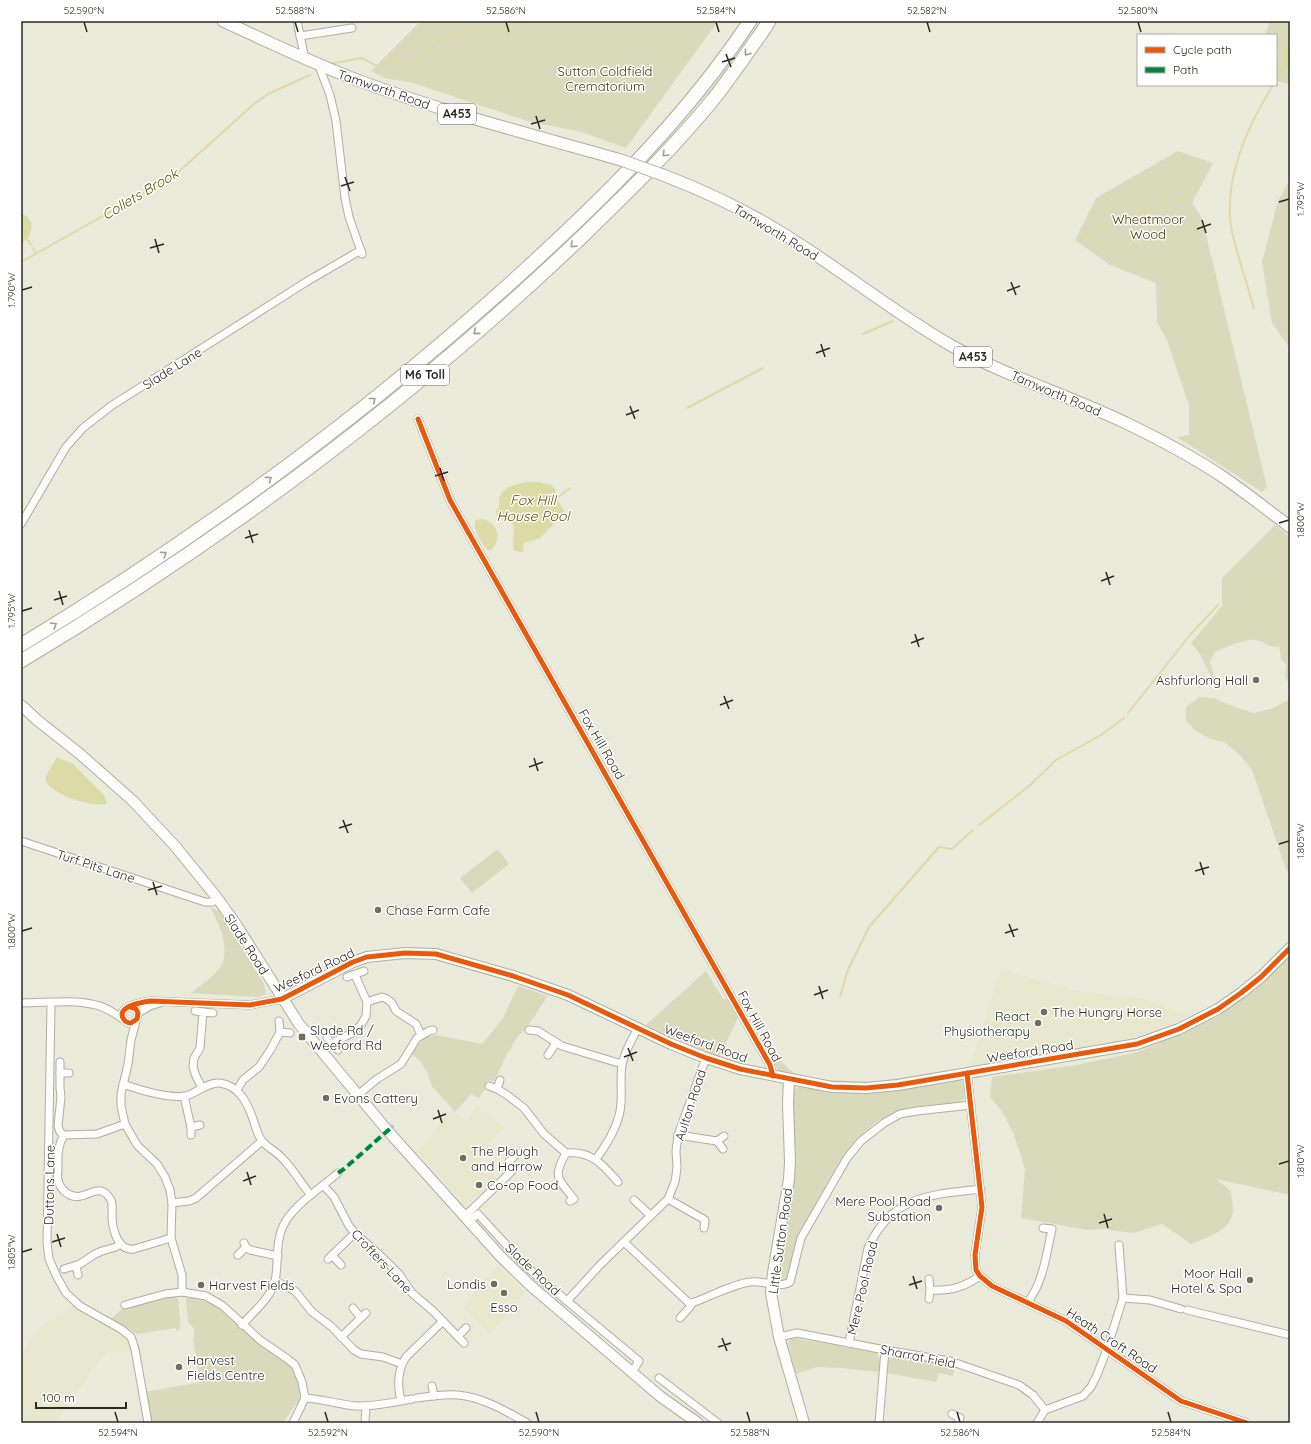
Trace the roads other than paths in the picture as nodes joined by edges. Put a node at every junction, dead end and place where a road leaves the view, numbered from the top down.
1 (223, 21) edge
2 (297, 21) edge
3 (750, 21) edge
4 (769, 21) edge
5 (352, 28) dead end
6 (300, 36) junction
7 (305, 58) junction
8 (319, 66) junction
9 (418, 418) dead end
10 (21, 524) edge
11 (1290, 527) edge
12 (21, 645) edge
13 (21, 661) edge
14 (21, 705) edge
15 (21, 841) edge
16 (218, 899) junction
17 (1290, 948) edge
18 (364, 971) dead end
19 (355, 975) junction
20 (347, 977) dead end
21 (282, 999) junction
22 (164, 1002) junction
23 (367, 1002) junction
24 (21, 1003) edge
25 (51, 1003) junction
26 (127, 1008) junction
27 (110, 1010) junction
28 (195, 1012) dead end
29 (203, 1012) junction
30 (138, 1013) junction
31 (213, 1013) dead end
32 (125, 1021) junction
33 (136, 1021) junction
34 (278, 1021) dead end
35 (638, 1028) junction
36 (433, 1030) dead end
37 (529, 1030) dead end
38 (280, 1032) junction
39 (290, 1033) dead end
40 (421, 1035) junction
41 (131, 1040) junction
42 (556, 1043) junction
43 (338, 1050) dead end
44 (548, 1055) dead end
45 (706, 1058) junction
46 (60, 1062) dead end
47 (622, 1064) junction
48 (69, 1072) dead end
49 (60, 1073) junction
50 (967, 1073) junction
51 (773, 1076) junction
52 (789, 1079) junction
53 (500, 1080) dead end
54 (123, 1084) junction
55 (489, 1086) dead end
56 (202, 1088) junction
57 (497, 1089) junction
58 (237, 1090) junction
59 (358, 1095) junction
60 (184, 1096) junction
61 (971, 1105) junction
62 (125, 1124) junction
63 (200, 1126) dead end
64 (191, 1127) junction
65 (64, 1135) junction
66 (191, 1135) dead end
67 (678, 1135) junction
68 (724, 1136) dead end
69 (262, 1141) junction
70 (717, 1141) junction
71 (723, 1149) dead end
72 (518, 1152) dead end
73 (566, 1153) junction
74 (596, 1159) junction
75 (338, 1173) dead end
76 (618, 1182) dead end
77 (323, 1185) junction
78 (981, 1189) junction
79 (311, 1195) junction
80 (668, 1199) junction
81 (634, 1200) dead end
82 (172, 1203) junction
83 (579, 1205) dead end
84 (650, 1215) junction
85 (466, 1219) junction
86 (707, 1222) dead end
87 (1043, 1228) dead end
88 (1052, 1229) junction
89 (1060, 1230) dead end
90 (355, 1233) junction
91 (171, 1238) junction
92 (624, 1242) junction
93 (120, 1244) junction
94 (1119, 1245) dead end
95 (238, 1255) dead end
96 (278, 1256) junction
97 (341, 1265) dead end
98 (76, 1266) junction
99 (64, 1269) dead end
100 (78, 1275) dead end
101 (537, 1276) junction
102 (980, 1276) junction
103 (929, 1279) dead end
104 (275, 1281) junction
105 (529, 1284) junction
106 (772, 1284) junction
107 (930, 1290) junction
108 (182, 1292) junction
109 (1123, 1298) junction
110 (929, 1299) dead end
111 (129, 1301) dead end
112 (567, 1301) junction
113 (1028, 1302) junction
114 (692, 1303) junction
115 (353, 1308) dead end
116 (680, 1318) dead end
117 (443, 1321) junction
118 (242, 1325) junction
119 (466, 1328) dead end
120 (600, 1328) junction
121 (1290, 1335) edge
122 (458, 1336) junction
123 (342, 1337) junction
124 (779, 1337) junction
125 (593, 1338) junction
126 (464, 1343) dead end
127 (849, 1343) junction
128 (1107, 1349) junction
129 (885, 1350) junction
130 (402, 1364) junction
131 (632, 1372) junction
132 (659, 1378) dead end
133 (432, 1386) dead end
134 (669, 1386) junction
135 (434, 1396) junction
136 (661, 1397) junction
137 (305, 1398) junction
138 (401, 1400) junction
139 (366, 1406) junction
140 (1045, 1410) junction
141 (952, 1414) dead end
142 (968, 1419) dead end
143 (959, 1420) edge
144 (148, 1423) edge
145 (293, 1423) edge
146 (364, 1423) edge
147 (527, 1423) edge
148 (698, 1423) edge
149 (718, 1423) edge
150 (804, 1423) edge
151 (879, 1423) edge
152 (1037, 1423) edge
153 (1247, 1423) edge

1 - 7 main road, Tamworth Road / A453
2 - 6 street
12 -> 3 highway, M6 Toll
4 -> 13 highway, M6 Toll
5 - 6 street
6 - 7 street
7 - 8 main road, Tamworth Road / A453
8 - 10 street, Slade Lane
8 - 11 main road, Tamworth Road / A453, bridge
9 - 51 street, Fox Hill Road
14 - 16 street, Slade Road
15 - 16 street, Turf Pits Lane
16 - 21 street, Slade Road
17 - 50 street, Weeford Road
18 - 19 street
19 - 20 street
19 - 23 street
21 - 22 street, Weeford Road
21 - 35 street, Weeford Road
21 - 59 street, Slade Road
22 - 26 street, Weeford Road
22 - 30 street, Weeford Road
23 - 40 street
23 - 43 street
24 - 25 street, Weeford Road
25 - 27 street, Weeford Road
25 - 144 street, Duttons Lane
26 - 27 street, Weeford Road
26 - 30 street
26 - 32 street
27 - 32 street, Weeford Road
28 - 29 street
29 - 31 street
29 - 56 street
30 - 33 street
32 - 33 street
32 - 41 street
33 - 41 street
34 - 38 street
35 - 45 street, Weeford Road
35 - 47 street
36 - 40 street
37 - 42 street
38 - 39 street
38 - 58 street
40 - 59 street
41 - 54 street
42 - 44 street
42 - 47 street
45 - 51 street, Weeford Road
45 - 67 street, Aulton Road
46 - 49 street
47 - 74 street
48 - 49 street
49 - 65 street
50 - 52 street, Weeford Road
50 - 61 street
51 - 52 street, Weeford Road
52 - 106 street, Little Sutton Road
53 - 57 street
54 - 60 street
54 - 62 street
55 - 57 street
56 - 58 street
56 - 60 street
57 - 73 street
58 - 69 street
59 - 85 street, Slade Road
60 - 64 street
61 - 78 street
61 - 106 street
62 - 65 street
62 - 82 street
63 - 64 street
64 - 66 street
65 - 93 street
67 - 70 street
67 - 80 street, Aulton Road
68 - 70 street
69 - 79 street
69 - 82 street
70 - 71 street
72 - 85 street
73 - 74 street
73 - 83 street
74 - 76 street
75 - 77 street
77 - 79 street
77 - 90 street, Crofters Lane
78 - 102 street
78 - 127 street, Mere Pool Road
79 - 96 street
80 - 84 street, Aulton Road
80 - 86 street
81 - 84 street
82 - 91 street
84 - 92 street, Aulton Road
85 - 101 street, Slade Road
85 - 105 street, Slade Road
87 - 88 street
88 - 89 street
88 - 113 street
90 - 97 street
90 - 117 street, Crofters Lane
91 - 93 street
91 - 108 street
92 - 112 street, Aulton Road
92 - 114 street
93 - 98 street
94 - 109 street
95 - 96 street
96 - 104 street
98 - 99 street
98 - 100 street
101 - 105 street
101 - 112 street, Slade Road
102 - 107 street
102 - 113 street, Heath Croft Road
103 - 107 street
104 - 118 street
104 - 123 street
105 - 125 street, Slade Road
106 - 114 street
106 - 124 street, Little Sutton Road
107 - 110 street
108 - 111 street
108 - 118 street
109 - 121 street
109 - 128 street
112 - 120 street, Slade Road
113 - 128 street, Heath Croft Road
114 - 116 street
115 - 123 street
117 - 122 street, Crofters Lane
117 - 130 street
118 - 137 street
119 - 122 street
120 - 125 street
120 - 131 street, Slade Road
122 - 126 street, Crofters Lane
123 - 130 street
124 - 127 street, Sharrat Field
124 - 150 street, Little Sutton Road
125 - 131 street, Slade Road
127 - 129 street, Sharrat Field
128 - 140 street
128 - 153 street, Heath Croft Road
129 - 140 street, Sharrat Field
129 - 151 street
130 - 138 street
131 - 136 street, Slade Road
132 - 134 street
133 - 135 street
134 - 136 street
134 - 149 street
135 - 138 street
135 - 147 street
136 - 148 street, Slade Road
137 - 139 street
137 - 145 street
138 - 139 street
139 - 146 street
140 - 152 street
141 - 143 street
142 - 143 street

